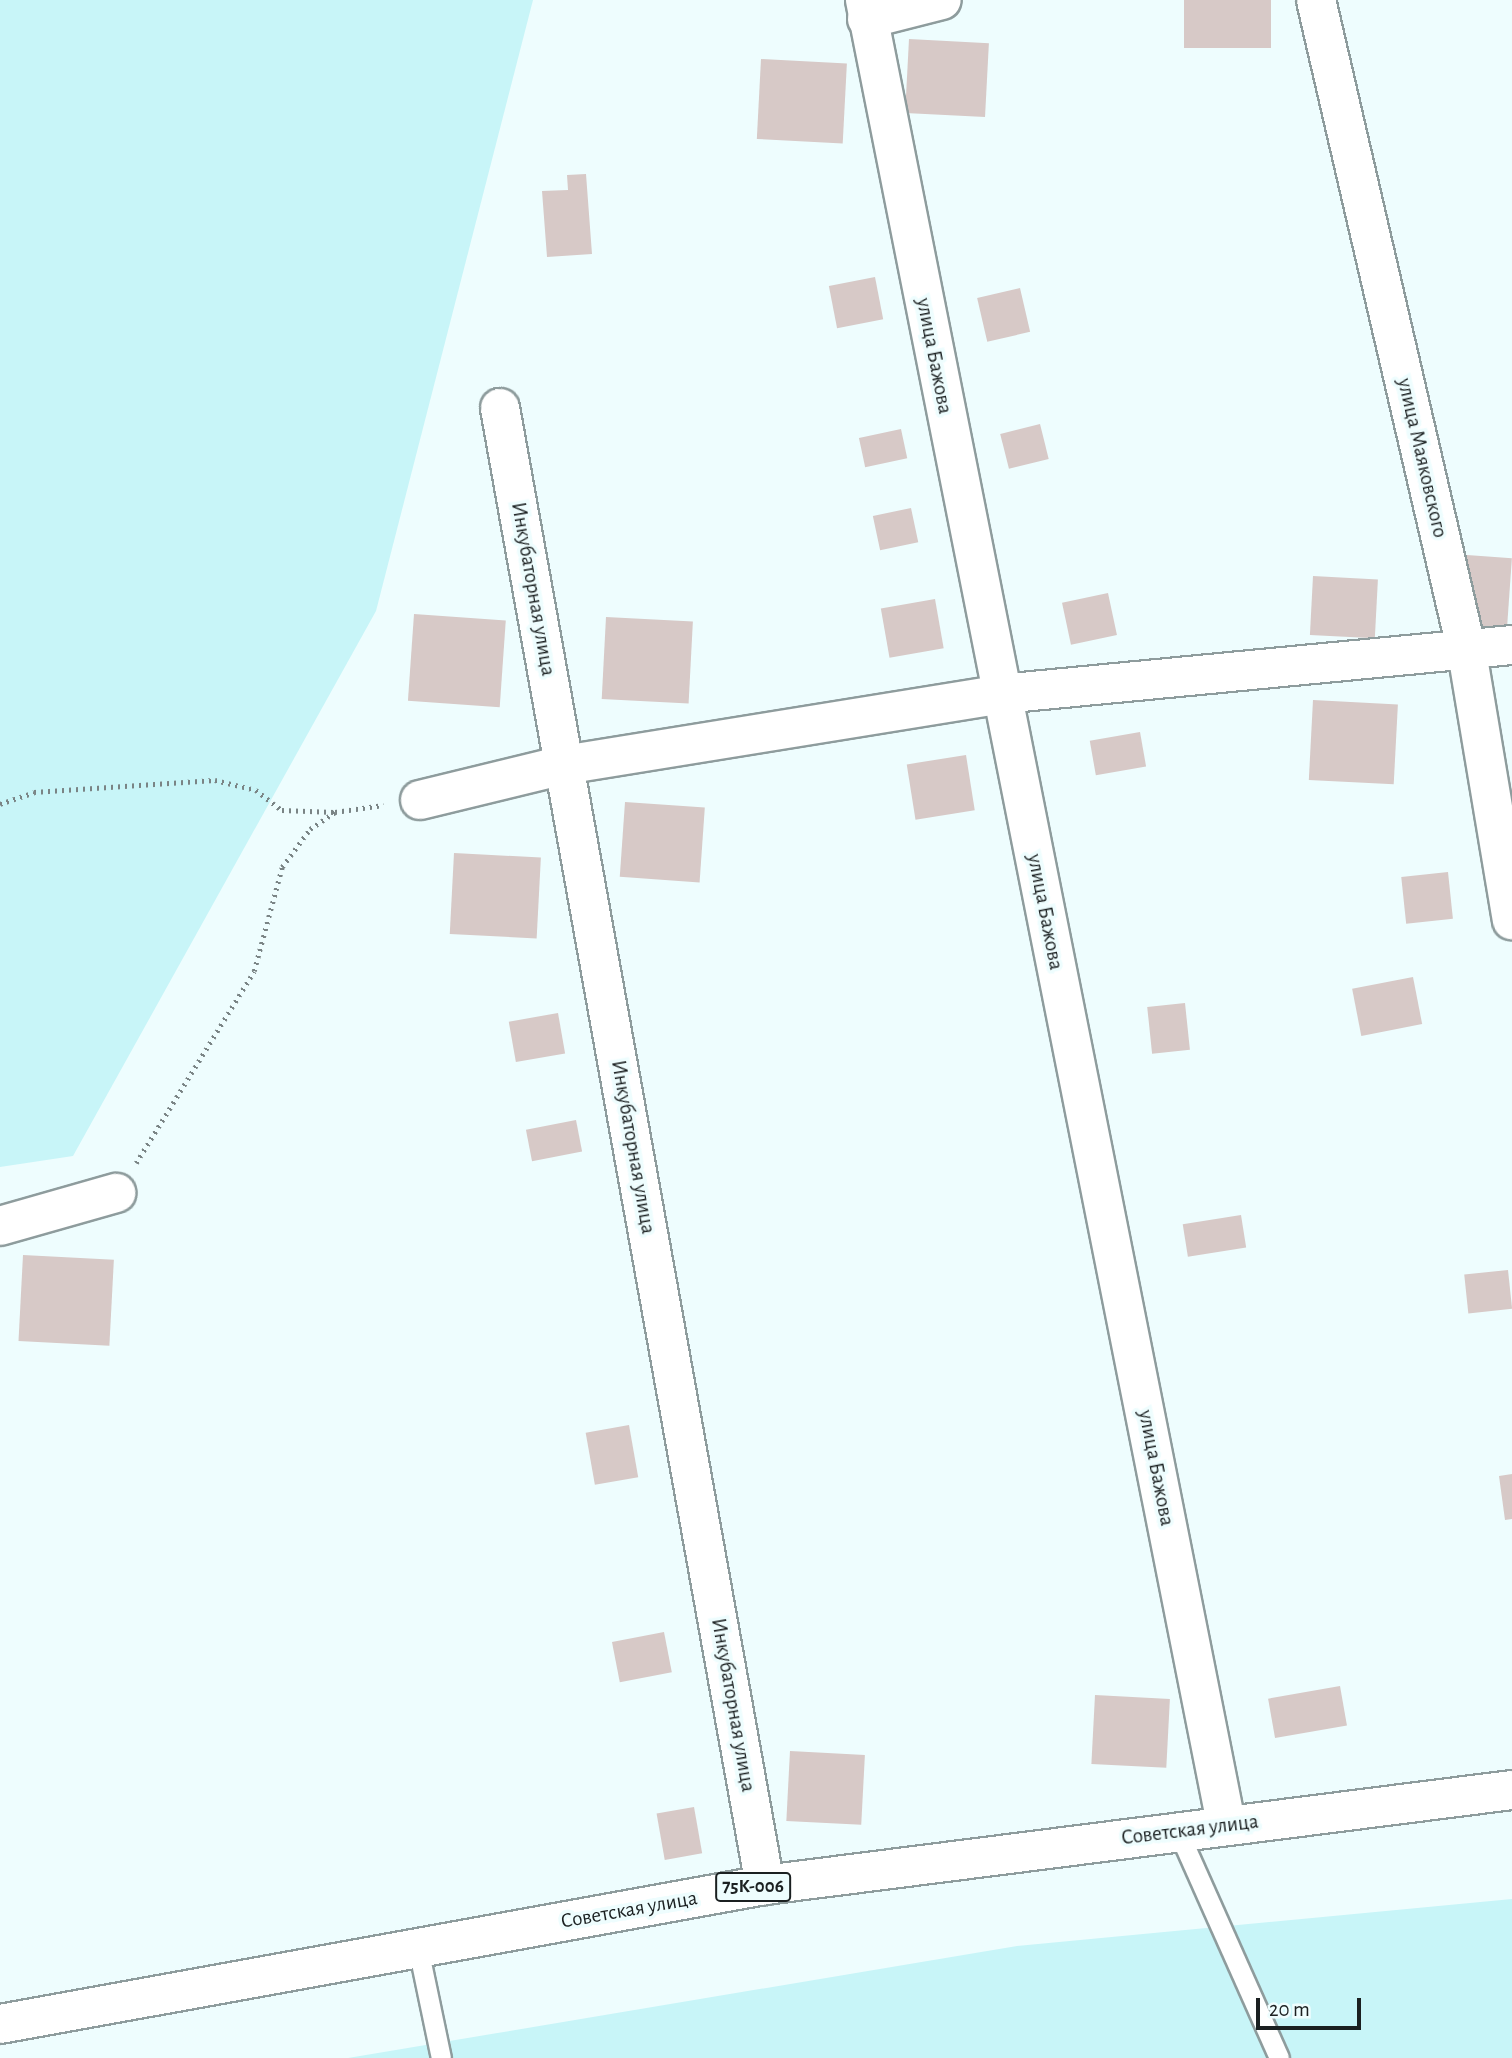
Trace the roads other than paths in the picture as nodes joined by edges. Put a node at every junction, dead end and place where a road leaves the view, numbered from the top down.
1 (942, 0) edge
2 (1316, 0) edge
3 (866, 10) edge
4 (500, 408) dead end
5 (1512, 645) edge
6 (1467, 652) junction
7 (1001, 694) junction
8 (564, 765) junction
9 (419, 800) road end
10 (1512, 920) edge
11 (116, 1193) road end
12 (0, 1226) edge
13 (1512, 1790) edge
14 (1226, 1824) junction
15 (1178, 1831) junction
16 (765, 1885) junction
17 (418, 1948) junction
18 (0, 2024) edge
19 (441, 2058) edge
20 (1279, 2058) edge

1 - 3 street
2 - 6 street, улица Маяковского
3 - 7 street, улица Бажова
4 - 8 street, Инкубаторная улица
5 - 6 street
6 - 7 street
6 - 10 street, улица Маяковского
7 - 8 street
7 - 14 street, улица Бажова
8 - 9 street
8 - 16 street, Инкубаторная улица
11 - 12 street
13 - 14 street, Советская улица / 75К-006
14 - 15 street, Советская улица / 75К-006
15 - 16 street, Советская улица / 75К-006
15 - 20 lane
16 - 17 street, Советская улица / 75К-006
17 - 18 street, Советская улица / 75К-006
17 - 19 lane

